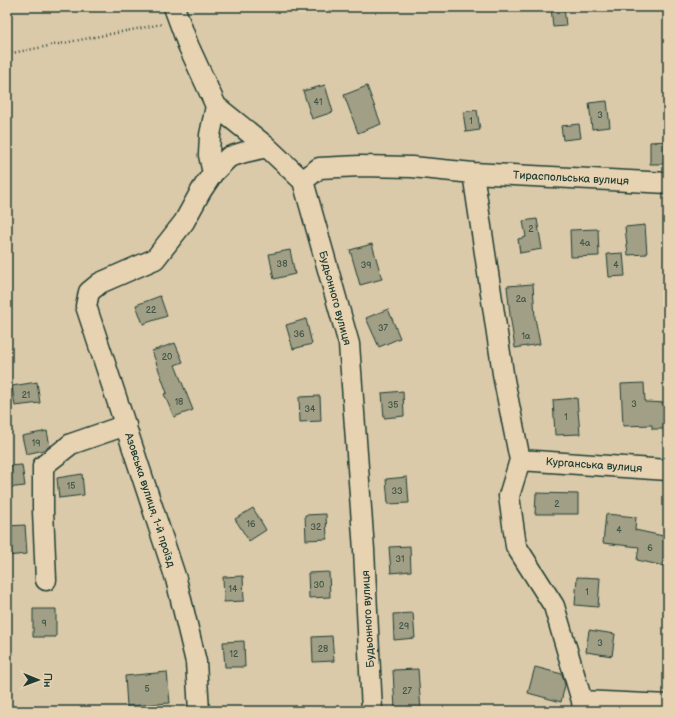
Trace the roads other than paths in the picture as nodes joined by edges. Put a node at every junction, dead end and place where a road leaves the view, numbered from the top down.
1 (176, 14) edge
2 (216, 106) junction
3 (267, 147) junction
4 (213, 173) junction
5 (473, 173) junction
6 (303, 181) junction
7 (668, 183) edge
8 (126, 424) junction
9 (520, 460) junction
10 (668, 470) edge
11 (46, 580) dead end
12 (668, 705) edge
13 (582, 706) edge
14 (199, 711) edge
15 (372, 711) edge

1 - 2 street
2 - 3 street
2 - 4 street
3 - 4 street
3 - 6 street
4 - 8 street, Азовська вулиця, 1-й проїзд
5 - 6 street, Тираспольська вулиця
5 - 7 street, Тираспольська вулиця
5 - 9 street
6 - 15 street, Будьонного вулиця
8 - 11 street
8 - 14 street, Азовська вулиця, 1-й проїзд
9 - 10 street, Курганська вулиця
9 - 13 street
12 - 13 street

